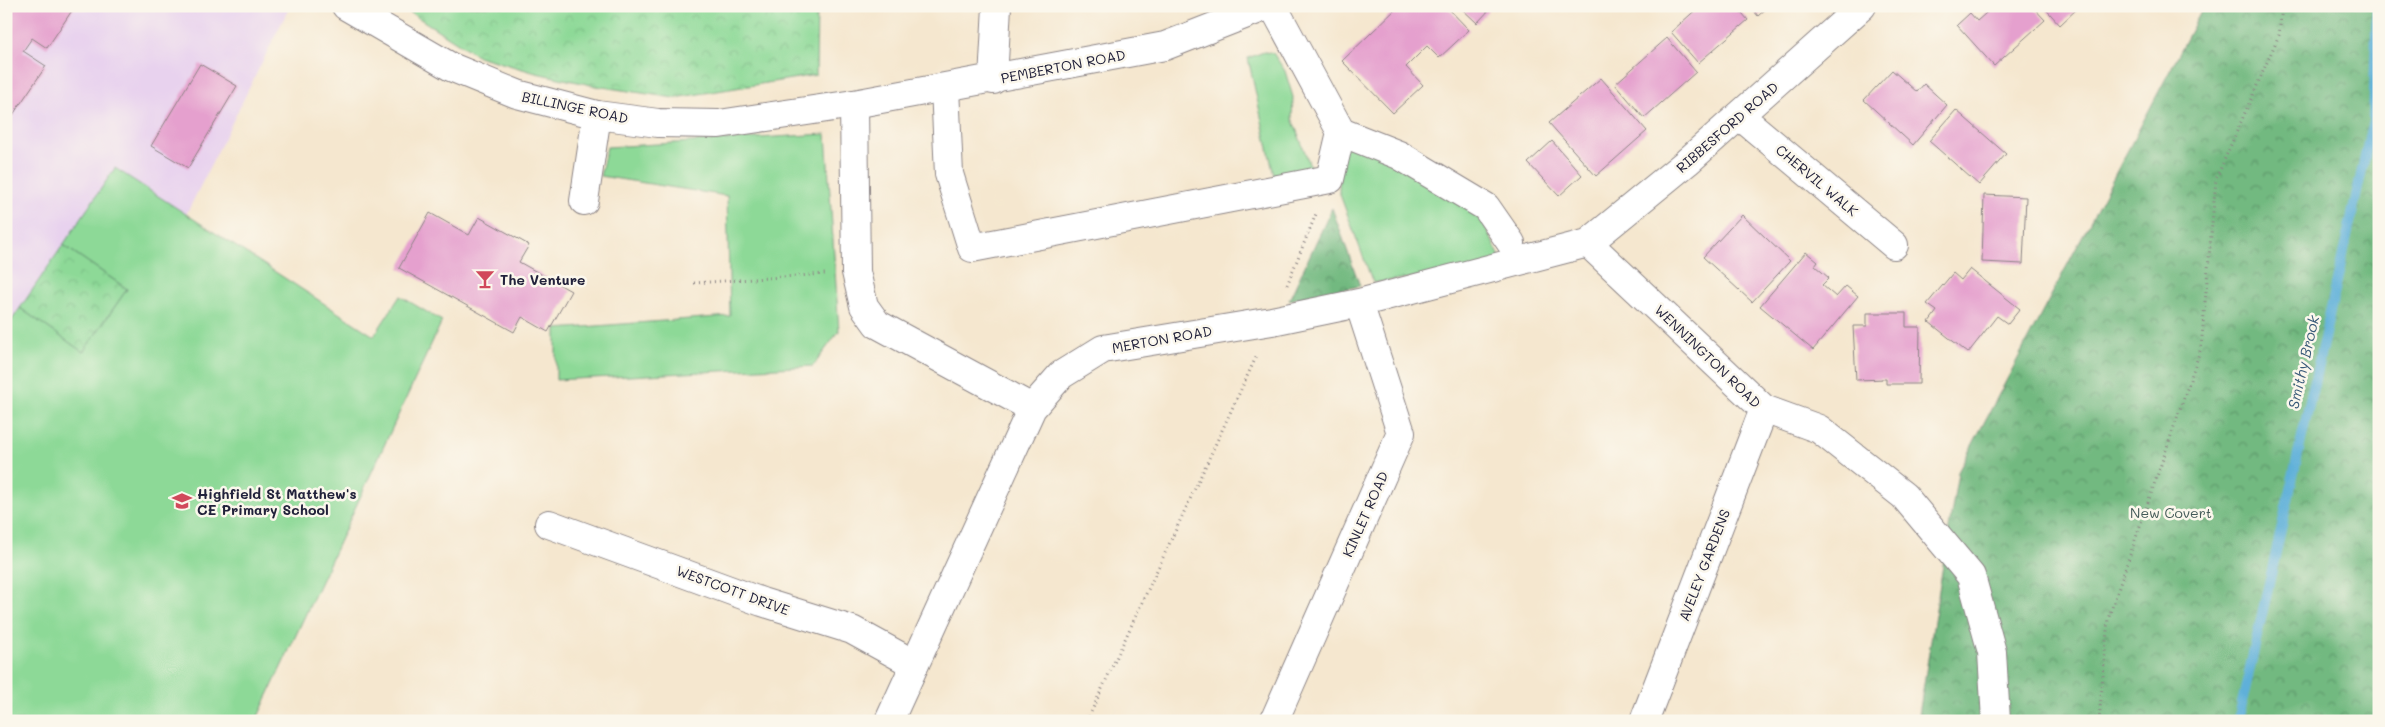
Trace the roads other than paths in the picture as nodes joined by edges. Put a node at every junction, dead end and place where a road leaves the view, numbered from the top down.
1 (346, 6) edge
2 (998, 6) edge
3 (1267, 6) edge
4 (1273, 6) edge
5 (1862, 6) edge
6 (993, 80) junction
7 (945, 88) junction
8 (854, 104) junction
9 (597, 114) junction
10 (1740, 116) junction
11 (1341, 132) junction
12 (584, 201) dead end
13 (1511, 243) dead end
14 (1588, 243) junction
15 (1894, 245) dead end
16 (1359, 303) junction
17 (1032, 408) junction
18 (1764, 409) junction
19 (549, 524) dead end
20 (914, 664) junction
21 (889, 721) edge
22 (1274, 721) edge
23 (1644, 721) edge
24 (1996, 721) edge

1 - 9 street, BILLINGE ROAD
2 - 6 street
3 - 6 street, PEMBERTON ROAD
4 - 11 street
5 - 10 street, RIBBESFORD ROAD
6 - 7 street, PEMBERTON ROAD
7 - 8 street, PEMBERTON ROAD
7 - 11 street
8 - 9 street, BILLINGE ROAD
8 - 17 street
9 - 12 street
10 - 14 street, RIBBESFORD ROAD
10 - 15 street, CHERVIL WALK
11 - 13 street
14 - 16 street, MERTON ROAD
14 - 18 street, WENNINGTON ROAD
16 - 17 street, MERTON ROAD
16 - 22 street, KINLET ROAD
17 - 20 street, MERTON ROAD
18 - 23 street, AVELEY GARDENS
18 - 24 street, WENNINGTON ROAD
19 - 20 street, WESTCOTT DRIVE
20 - 21 street, MERTON ROAD

